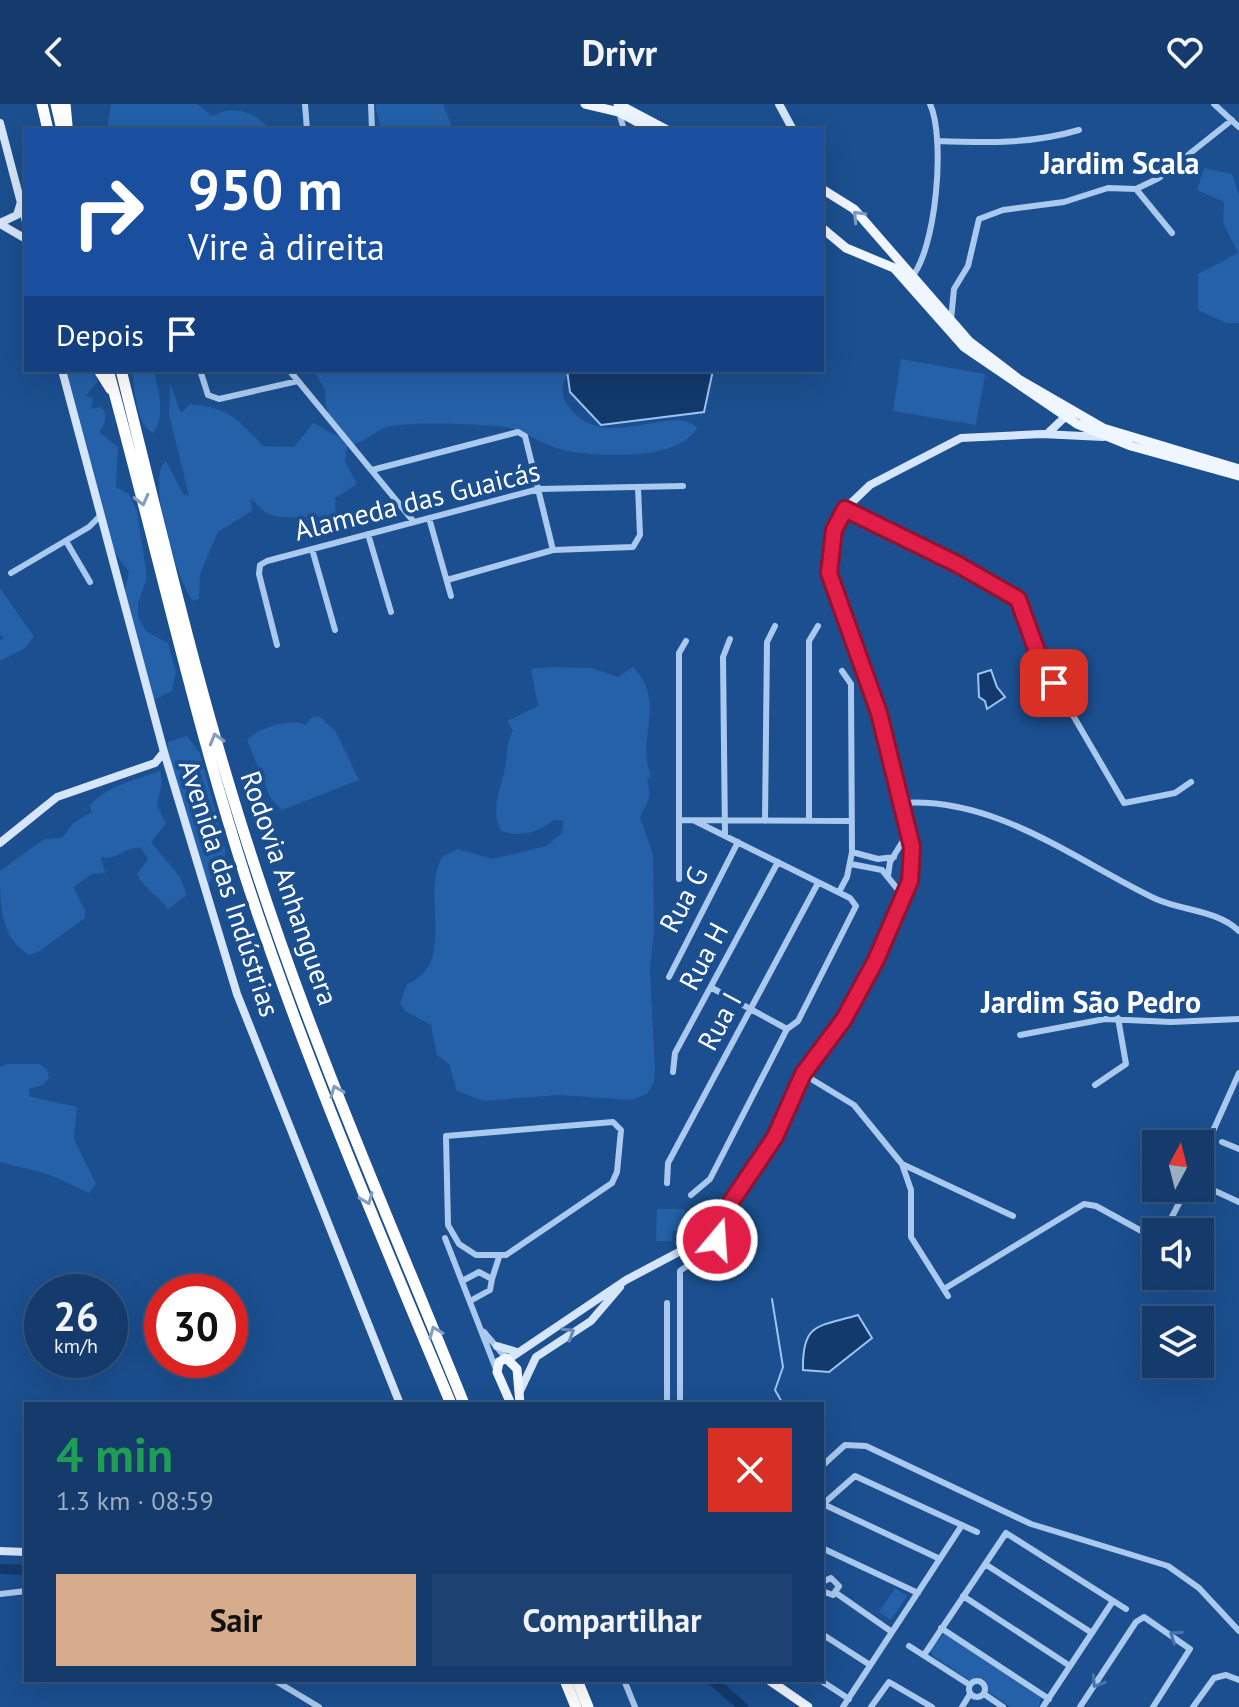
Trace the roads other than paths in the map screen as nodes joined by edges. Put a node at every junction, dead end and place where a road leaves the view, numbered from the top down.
1 (42, 104) edge
2 (56, 104) edge
3 (65, 104) edge
4 (305, 104) edge
5 (371, 104) edge
6 (585, 104) edge
7 (779, 104) edge
8 (930, 104) edge
9 (1214, 104) edge
10 (618, 108) edge
11 (1232, 120) junction
12 (0, 123) edge
13 (1239, 127) edge
14 (48, 128) edge
15 (62, 128) edge
16 (68, 128) edge
17 (307, 128) edge
18 (372, 128) edge
19 (623, 128) edge
20 (647, 128) edge
21 (663, 128) edge
22 (792, 128) edge
23 (1079, 130) dead end
24 (937, 141) junction
25 (1136, 189) junction
26 (824, 190) edge
27 (21, 201) junction
28 (24, 214) edge
29 (0, 224) edge
30 (824, 230) edge
31 (1172, 233) dead end
32 (24, 238) edge
33 (890, 252) junction
34 (882, 261) junction
35 (910, 280) junction
36 (951, 323) junction
37 (63, 372) edge
38 (100, 372) edge
39 (109, 372) edge
40 (122, 372) edge
41 (201, 372) edge
42 (291, 372) edge
43 (298, 381) junction
44 (115, 392) junction
45 (1062, 421) junction
46 (1103, 432) junction
47 (1047, 434) junction
48 (1065, 435) junction
49 (1239, 469) edge
50 (372, 470) junction
51 (1239, 476) edge
52 (683, 486) dead end
53 (638, 487) junction
54 (539, 489) junction
55 (845, 509) junction
56 (101, 515) junction
57 (429, 518) junction
58 (414, 522) junction
59 (368, 534) junction
60 (66, 541) junction
61 (312, 549) junction
62 (553, 550) junction
63 (11, 573) dead end
64 (447, 580) junction
65 (90, 582) dead end
66 (451, 596) dead end
67 (391, 612) dead end
68 (775, 626) dead end
69 (818, 626) dead end
70 (335, 630) dead end
71 (730, 639) dead end
72 (686, 641) dead end
73 (277, 645) dead end
74 (842, 671) dead end
75 (164, 752) junction
76 (1191, 782) dead end
77 (901, 803) junction
78 (681, 820) junction
79 (695, 821) junction
80 (723, 821) junction
81 (765, 821) junction
82 (809, 821) junction
83 (851, 821) junction
84 (909, 831) junction
85 (725, 835) junction
86 (738, 842) junction
87 (0, 843) edge
88 (852, 852) junction
89 (894, 857) junction
90 (778, 862) junction
91 (851, 864) junction
92 (888, 876) junction
93 (679, 879) dead end
94 (818, 883) junction
95 (839, 892) junction
96 (904, 897) junction
97 (1239, 931) edge
98 (669, 977) dead end
99 (712, 988) junction
100 (750, 1009) junction
101 (1118, 1018) junction
102 (1239, 1019) edge
103 (787, 1029) junction
104 (1020, 1035) dead end
105 (673, 1072) dead end
106 (1239, 1073) edge
107 (803, 1074) junction
108 (1095, 1085) dead end
109 (1213, 1130) edge
110 (1222, 1142) dead end
111 (1239, 1149) edge
112 (902, 1164) junction
113 (667, 1183) dead end
114 (1214, 1190) edge
115 (691, 1195) dead end
116 (1239, 1202) edge
117 (1013, 1216) dead end
118 (714, 1227) junction
119 (1142, 1231) edge
120 (445, 1238) dead end
121 (692, 1245) junction
122 (476, 1255) junction
123 (499, 1257) junction
124 (701, 1259) junction
125 (476, 1273) junction
126 (492, 1279) junction
127 (464, 1280) junction
128 (626, 1280) junction
129 (944, 1289) junction
130 (948, 1296) dead end
131 (472, 1300) junction
132 (584, 1307) junction
133 (680, 1307) junction
134 (591, 1321) junction
135 (482, 1329) junction
136 (497, 1346) joint
137 (511, 1356) junction
138 (497, 1372) junction
139 (505, 1390) junction
140 (520, 1391) junction
141 (399, 1402) edge
142 (450, 1402) edge
143 (463, 1402) edge
144 (510, 1402) edge
145 (520, 1402) edge
146 (667, 1402) edge
147 (680, 1402) edge
148 (824, 1464) edge
149 (824, 1503) edge
150 (824, 1506) edge
151 (962, 1525) junction
152 (977, 1532) dead end
153 (824, 1549) edge
154 (0, 1551) edge
155 (24, 1552) edge
156 (940, 1559) junction
157 (985, 1564) junction
158 (824, 1581) edge
159 (24, 1591) edge
160 (828, 1593) edge
161 (918, 1593) junction
162 (0, 1594) edge
163 (963, 1596) junction
164 (1113, 1601) junction
165 (1126, 1609) dead end
166 (941, 1628) junction
167 (1239, 1631) edge
168 (892, 1632) junction
169 (1092, 1633) junction
170 (824, 1635) edge
171 (909, 1646) dead end
172 (924, 1655) junction
173 (870, 1665) junction
174 (1070, 1666) junction
175 (1239, 1680) edge
176 (279, 1682) edge
177 (566, 1682) edge
178 (578, 1682) edge
179 (625, 1682) edge
180 (773, 1682) edge
181 (823, 1682) edge
182 (970, 1685) junction
183 (977, 1695) junction
184 (849, 1699) junction
185 (1049, 1699) junction
186 (319, 1707) edge
187 (576, 1707) edge
188 (588, 1707) edge
189 (635, 1707) edge
190 (808, 1707) edge
191 (843, 1707) edge
192 (871, 1707) edge
193 (932, 1707) edge
194 (962, 1707) edge
195 (971, 1707) edge
196 (1003, 1707) edge
197 (1043, 1707) edge
198 (1080, 1707) edge
199 (1153, 1707) edge
200 (1193, 1707) edge

1 - 14 highway
2 - 15 highway
3 - 16 highway
4 - 17 street
5 - 18 street
6 - 10 main road
7 - 22 main road
8 - 24 street
9 - 11 street
10 - 19 street
10 - 20 main road
10 - 21 main road
11 - 13 street
11 - 25 street
12 - 27 main road
23 - 24 street
24 - 35 street
25 - 31 street
25 - 36 street
33 -> 26 main road
27 - 28 main road
27 - 29 main road
29 - 32 main road
30 - 34 main road
33 - 34 main road
33 - 35 main road
34 - 35 main road
35 - 36 main road
35 - 45 main road
36 - 46 main road
37 - 56 main road, Avenida das Indústrias
38 - 44 highway
39 - 44 highway, Rodovia Anhanguera
143 -> 40 highway, Rodovia Anhanguera
41 - 43 street
42 - 43 street
43 - 50 street
44 -> 142 highway, Rodovia Anhanguera
45 - 46 main road
45 - 47 main road
45 - 48 main road
46 - 48 main road
46 - 49 main road
46 - 51 main road
47 - 48 main road
47 - 55 main road
50 - 54 street
50 - 58 street
52 - 53 street, Alameda das Guaicás
53 - 54 street, Alameda das Guaicás
53 - 62 street
54 - 57 street, Alameda das Guaicás
54 - 62 street
55 - 76 street
55 - 77 main road
56 - 60 street
56 - 75 main road, Avenida das Indústrias
57 - 58 street, Alameda das Guaicás
57 - 64 street
58 - 59 street, Alameda das Guaicás
59 - 61 street, Alameda das Guaicás
59 - 67 street
60 - 63 street
60 - 65 street
61 - 70 street
61 - 73 street, Alameda das Guaicás
62 - 64 street
64 - 66 street
68 - 81 street
69 - 82 street
71 - 80 street
72 - 78 street
74 - 83 street
75 - 87 main road
75 - 141 main road, Avenida das Indústrias
77 - 84 main road
77 - 97 street
78 - 79 street
78 - 93 street
79 - 80 street
79 - 85 street
80 - 81 street
80 - 85 street
81 - 82 street
82 - 83 street
83 - 88 street
84 - 89 street
84 - 96 main road
85 - 86 street
86 - 90 street
86 - 98 street, Rua G
88 - 89 street
88 - 91 street
89 - 92 street
90 - 94 street
90 - 99 street, Rua H
91 - 92 street
91 - 95 street
92 - 96 street
94 - 95 street
94 - 100 street, Rua I
95 - 103 street
96 - 107 main road
99 - 100 street
99 - 105 street, Rua H
100 - 103 street
100 - 113 street, Rua I
101 - 102 street
101 - 104 street
101 - 108 street
103 - 115 street
106 - 109 street
107 - 112 street
107 - 118 main road
110 - 111 street
112 - 117 street
112 - 129 street
114 - 116 street
118 - 121 main road
118 - 124 street
119 - 129 street
120 - 127 street
121 - 124 street
121 - 128 main road
122 - 123 street
122 - 123 street
122 - 125 street
123 - 126 street
124 - 133 street
125 - 126 street
125 - 127 street
126 - 131 street
127 - 131 street
128 - 132 main road
128 - 134 main road
129 - 130 street
131 - 135 street
132 - 134 main road
132 - 137 main road
133 - 146 street
133 - 147 street
140 -> 134 main road
135 - 136 street
135 - 138 street
136 - 137 main road
137 - 138 main road
137 - 140 main road
138 - 139 main road
139 - 140 main road
139 - 144 main road
140 - 145 main road
148 - 167 street
149 - 151 street
150 - 156 street
151 - 152 street
151 - 156 street
153 - 161 street
154 - 155 main road
156 - 161 street
157 - 163 street
157 - 164 street
157 - 169 street
158 - 160 street
159 - 162 street
160 - 168 street
161 - 168 street
163 - 166 street
163 - 174 street
164 - 165 street
164 - 169 street
166 - 172 street
166 - 185 street
168 - 173 street
169 - 174 street
170 - 173 street
171 - 172 street
172 - 182 street
173 - 184 street
174 - 185 street
175 - 200 street
176 - 186 street
177 - 187 highway
178 - 188 highway
179 - 189 street
180 - 190 main road
181 - 184 street
182 - 183 street
182 - 183 street
183 - 194 street
183 - 195 street
183 - 196 street
184 - 191 street
185 - 197 street
192 - 193 street
199 -> 198 street

